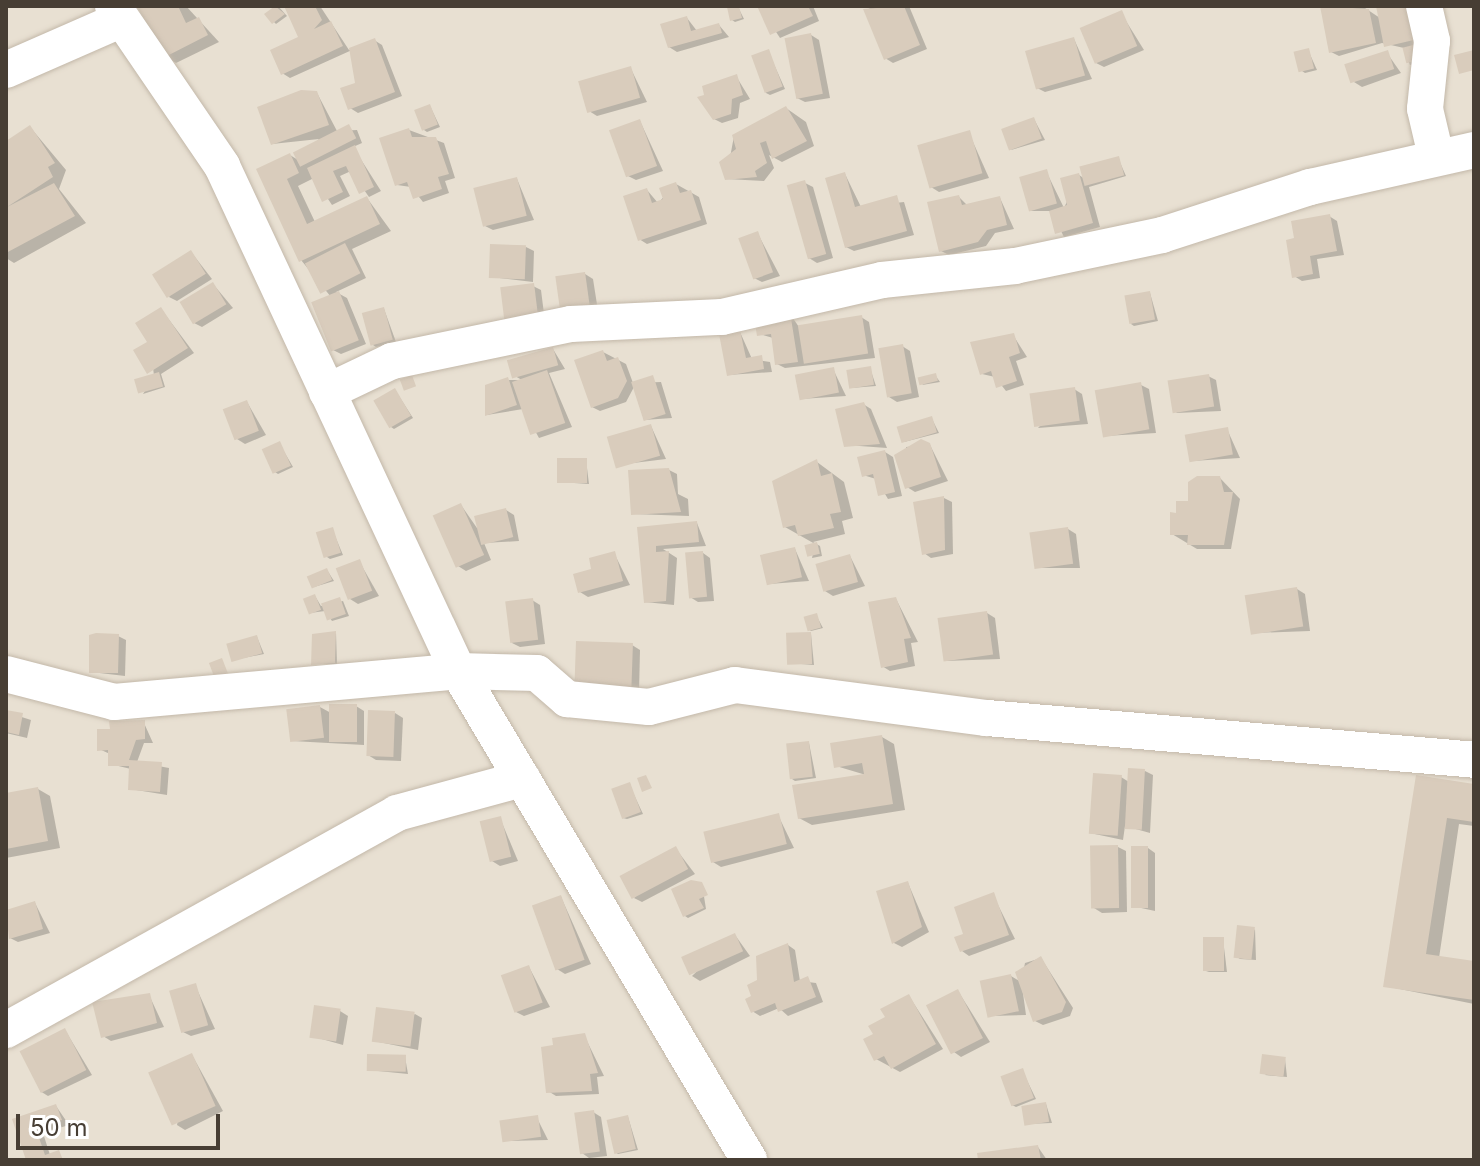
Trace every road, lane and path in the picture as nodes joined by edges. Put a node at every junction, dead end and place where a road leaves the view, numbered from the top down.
1 (1424, 6) edge
2 (116, 13) edge
3 (6, 70) edge
4 (1474, 150) edge
5 (1436, 156) junction
6 (327, 392) junction
7 (458, 671) junction
8 (6, 674) edge
9 (1474, 760) edge
10 (522, 779) junction
11 (6, 1030) edge
12 (749, 1160) edge

1 - 5 street
2 - 3 street
2 - 6 street
4 - 5 street
5 - 6 street
6 - 7 street
7 - 8 street
7 - 9 street
7 - 10 street
10 - 11 street
10 - 12 street

